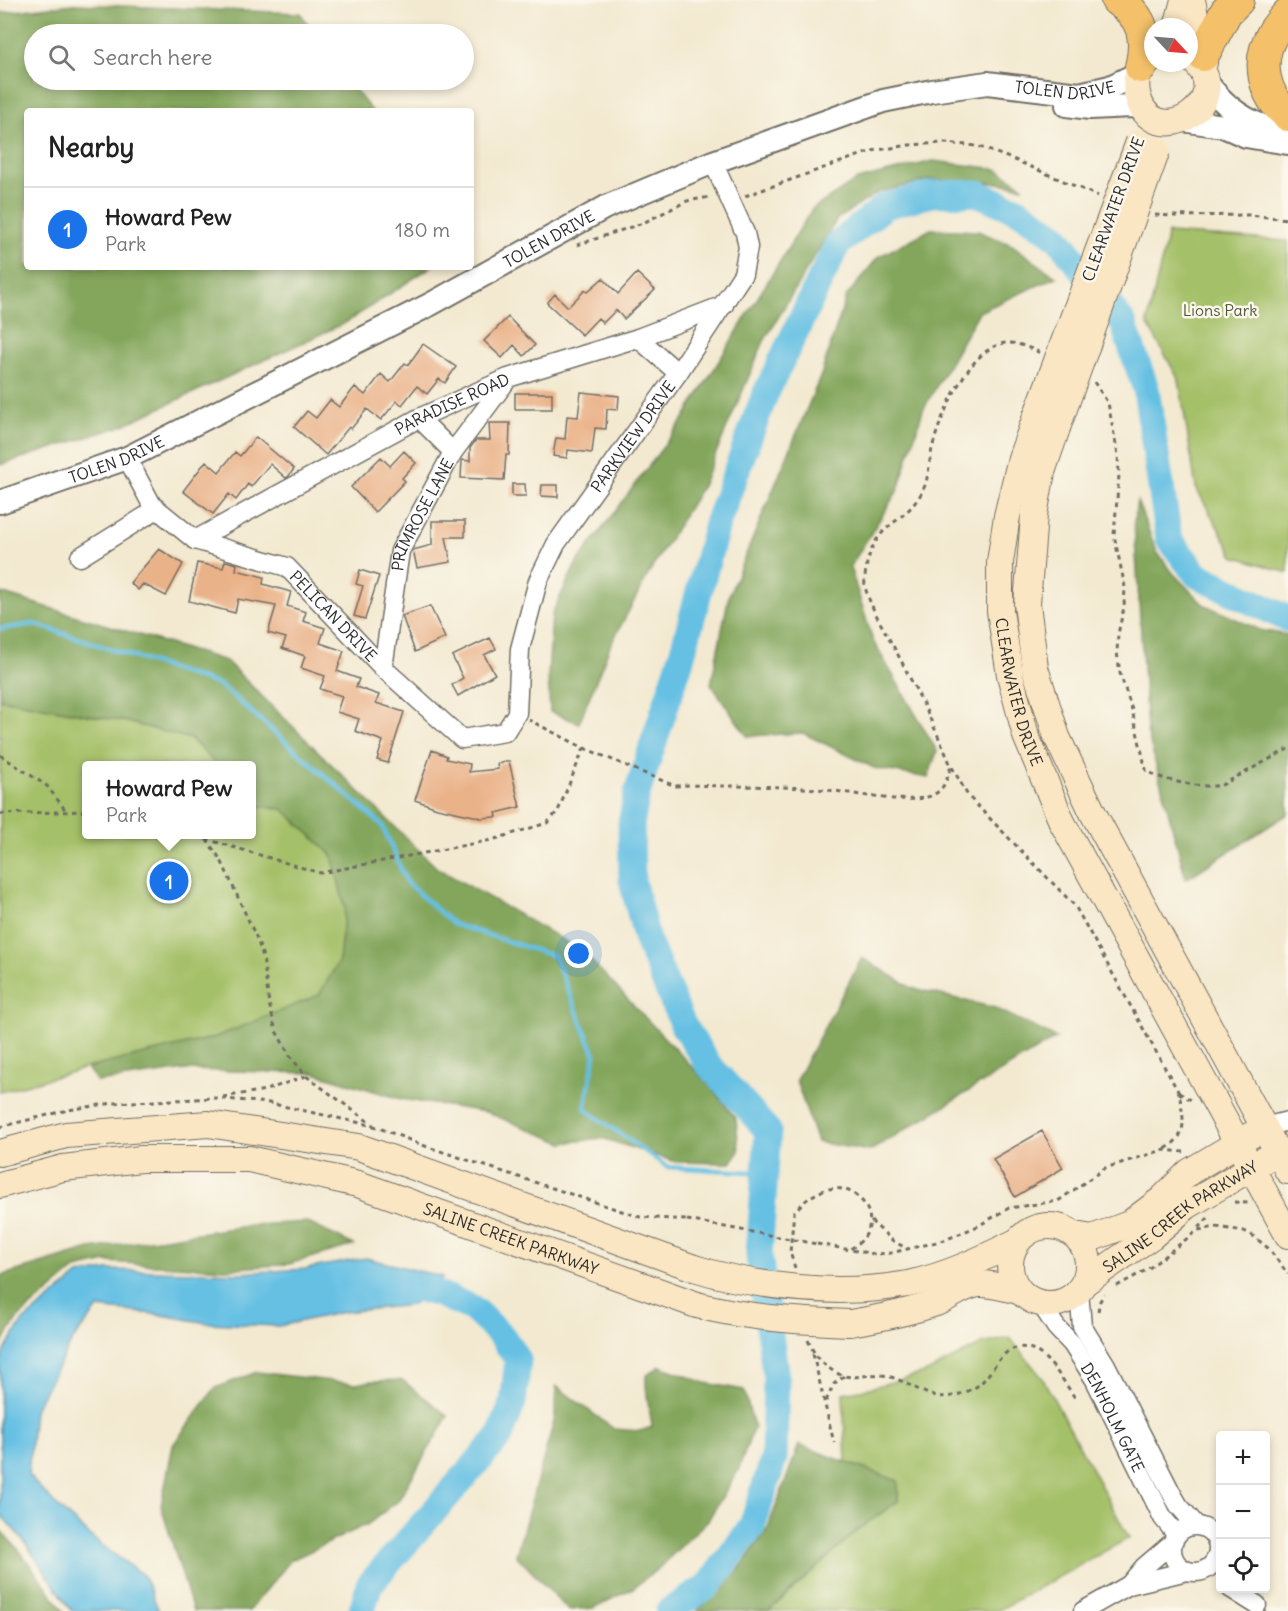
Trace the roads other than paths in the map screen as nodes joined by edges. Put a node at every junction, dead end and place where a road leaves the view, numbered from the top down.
1 (1117, 0) edge
2 (1185, 0) edge
3 (1192, 0) edge
4 (1238, 0) edge
5 (1288, 14) edge
6 (1180, 18) edge
7 (1144, 43) edge
8 (1144, 66) edge
9 (1201, 67) edge
10 (987, 83) junction
11 (1142, 109) junction
12 (1288, 116) edge
13 (1178, 121) junction
14 (1288, 132) edge
15 (1288, 143) edge
16 (1148, 146) junction
17 (713, 162) junction
18 (724, 305) junction
19 (638, 338) junction
20 (678, 373) junction
21 (508, 378) junction
22 (419, 418) junction
23 (1046, 423) junction
24 (453, 452) junction
25 (127, 458) junction
26 (0, 502) edge
27 (158, 509) junction
28 (195, 540) junction
29 (80, 557) dead end
30 (383, 668) junction
31 (515, 717) joint
32 (1276, 1124) edge
33 (1237, 1143) junction
34 (0, 1153) edge
35 (1285, 1156) edge
36 (1250, 1167) junction
37 (0, 1185) edge
38 (1075, 1235) junction
39 (1016, 1242) junction
40 (1275, 1242) edge
41 (1082, 1287) junction
42 (1018, 1291) junction
43 (1041, 1304) junction
44 (1196, 1526) junction
45 (1174, 1539) junction
46 (1216, 1541) edge
47 (1216, 1558) edge
48 (1195, 1571) junction
49 (1216, 1580) edge
50 (1129, 1585) junction
51 (1238, 1593) edge
52 (1249, 1593) edge
53 (1260, 1608) edge
54 (1083, 1611) edge

1 - 7 highway
2 - 6 main road
3 - 9 main road
4 - 9 highway
5 - 12 highway
8 - 10 street, TOLEN DRIVE
8 - 11 main road, CLEARWATER DRIVE
9 - 13 main road, CLEARWATER DRIVE
9 - 14 street
10 - 11 street, TOLEN DRIVE
10 - 17 street, TOLEN DRIVE
11 - 13 main road
11 - 16 main road, CLEARWATER DRIVE
13 - 15 street
13 - 16 main road, CLEARWATER DRIVE
16 - 23 main road, CLEARWATER DRIVE, bridge
17 - 18 street, PARKVIEW DRIVE
17 - 25 street, TOLEN DRIVE
18 - 19 street, PARADISE ROAD
18 - 20 street, PARKVIEW DRIVE
19 - 20 street
19 - 21 street, PARADISE ROAD
20 - 31 street, PARKVIEW DRIVE
21 - 22 street, PARADISE ROAD
21 - 24 street, PRIMROSE LANE
22 - 24 street
22 - 28 street, PARADISE ROAD
23 - 32 main road, CLEARWATER DRIVE
23 - 33 main road, CLEARWATER DRIVE
24 - 30 street, PRIMROSE LANE
25 - 26 street, TOLEN DRIVE
25 - 27 street, PELICAN DRIVE
27 - 28 street, PELICAN DRIVE
27 - 29 street
28 - 30 street, PELICAN DRIVE
30 - 31 street, PELICAN DRIVE
32 - 33 main road, SALINE CREEK PARKWAY
32 - 35 main road, CLEARWATER DRIVE
33 - 36 main road, CLEARWATER DRIVE
33 - 38 main road, SALINE CREEK PARKWAY
34 - 39 main road, SALINE CREEK PARKWAY, bridge
35 - 36 main road, SALINE CREEK PARKWAY
36 - 40 main road, CLEARWATER DRIVE
36 - 41 main road, SALINE CREEK PARKWAY
37 - 42 main road, SALINE CREEK PARKWAY, bridge
38 - 39 main road
38 - 41 main road
39 - 42 main road
41 - 43 main road
41 - 44 street, DENHOLM GATE
42 - 43 main road
43 - 45 street, DENHOLM GATE
44 - 45 street
44 - 46 street
45 - 48 street
45 - 50 street
47 - 48 street
48 - 49 street
48 - 50 street
50 - 54 street
51 - 53 street
52 - 53 street

